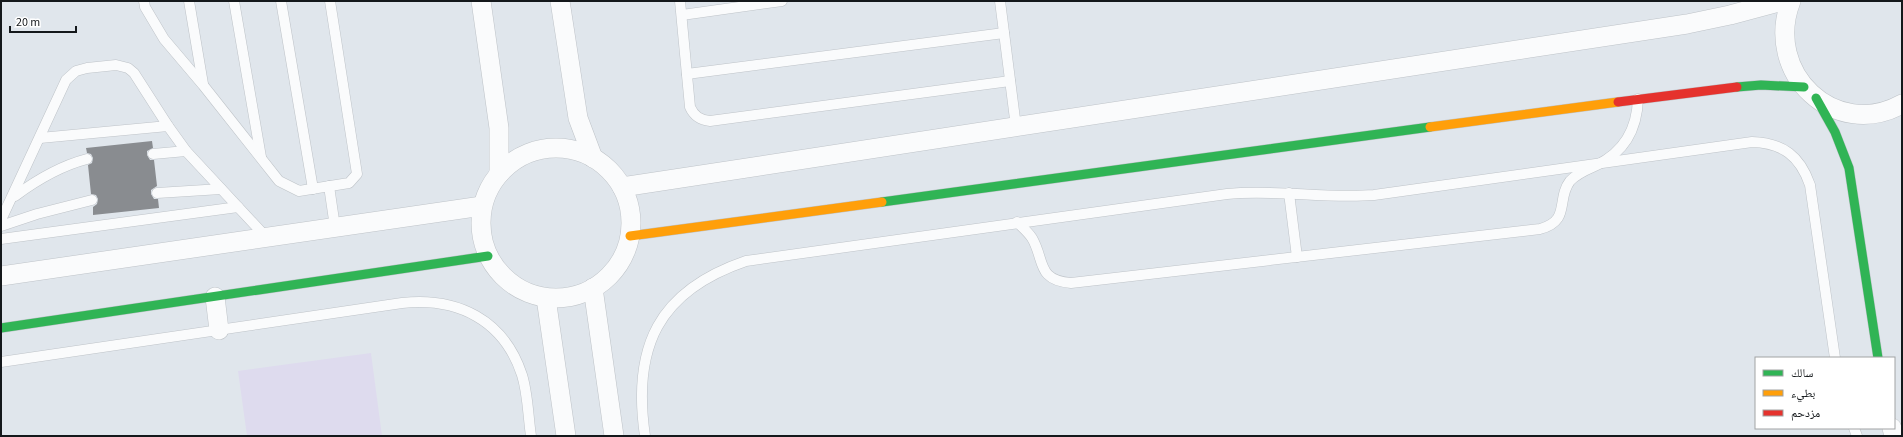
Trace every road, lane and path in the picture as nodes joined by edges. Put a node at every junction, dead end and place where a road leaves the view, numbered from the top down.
1 (144, 1) edge
2 (189, 1) edge
3 (234, 1) edge
4 (281, 1) edge
5 (330, 1) edge
6 (481, 1) edge
7 (560, 1) edge
8 (680, 1) edge
9 (782, 1) edge
10 (1000, 1) edge
11 (1782, 1) edge
12 (1791, 1) edge
13 (682, 15) junction
14 (1004, 33) junction
15 (687, 74) junction
16 (1010, 81) junction
17 (203, 85) junction
18 (1810, 93) junction
19 (1638, 99) junction
20 (1902, 104) edge
21 (168, 126) junction
22 (1016, 127) junction
23 (40, 138) junction
24 (186, 151) junction
25 (153, 154) dead end
26 (593, 158) junction
27 (261, 159) junction
28 (87, 160) dead end
29 (1601, 163) junction
30 (499, 174) junction
31 (328, 186) junction
32 (622, 187) junction
33 (314, 188) junction
34 (221, 189) junction
35 (157, 193) dead end
36 (1289, 193) junction
37 (13, 197) junction
38 (92, 200) dead end
39 (482, 206) junction
40 (238, 207) junction
41 (1, 220) edge
42 (1016, 222) junction
43 (1, 226) edge
44 (335, 227) junction
45 (630, 236) junction
46 (266, 237) junction
47 (1, 239) edge
48 (488, 256) junction
49 (1297, 257) junction
50 (1, 276) edge
51 (593, 288) junction
52 (215, 297) junction
53 (546, 298) junction
54 (1, 328) edge
55 (220, 330) junction
56 (1835, 357) edge
57 (1878, 357) edge
58 (1, 362) edge
59 (531, 436) edge
60 (566, 436) edge
61 (614, 436) edge
62 (645, 436) edge

1 - 17 lane
2 - 17 lane
3 - 27 lane
4 - 33 lane
5 - 31 lane
6 - 30 street
7 - 26 street
8 - 13 lane
9 - 13 lane
10 - 14 lane
11 - 22 street
12 - 18 street
13 - 15 lane
14 - 15 lane
14 - 16 lane
15 - 16 lane
16 - 22 lane
17 - 27 lane
18 - 19 street
18 - 20 street
18 - 57 street
19 - 29 lane
19 - 45 street
21 - 23 lane
21 - 23 lane
21 - 24 lane
22 - 32 street
23 - 37 lane
24 - 25 lane
24 - 34 lane
26 - 30 street
26 - 32 street
27 - 33 lane
28 - 37 lane
29 - 36 lane
29 - 49 lane
29 - 56 lane
30 - 39 street
31 - 33 lane
31 - 44 lane
32 - 45 street
34 - 35 lane
34 - 40 lane
36 - 42 lane
36 - 49 lane
37 - 41 lane
38 - 43 lane
39 - 44 street
39 - 48 street
40 - 46 lane
40 - 47 lane
42 - 49 lane
42 - 62 lane
44 - 46 street
45 - 51 street
46 - 50 street
48 - 52 street
48 - 53 street
51 - 53 street
51 - 61 street
52 - 54 street
52 - 55 street
53 - 60 street
55 - 58 lane
55 - 59 lane

